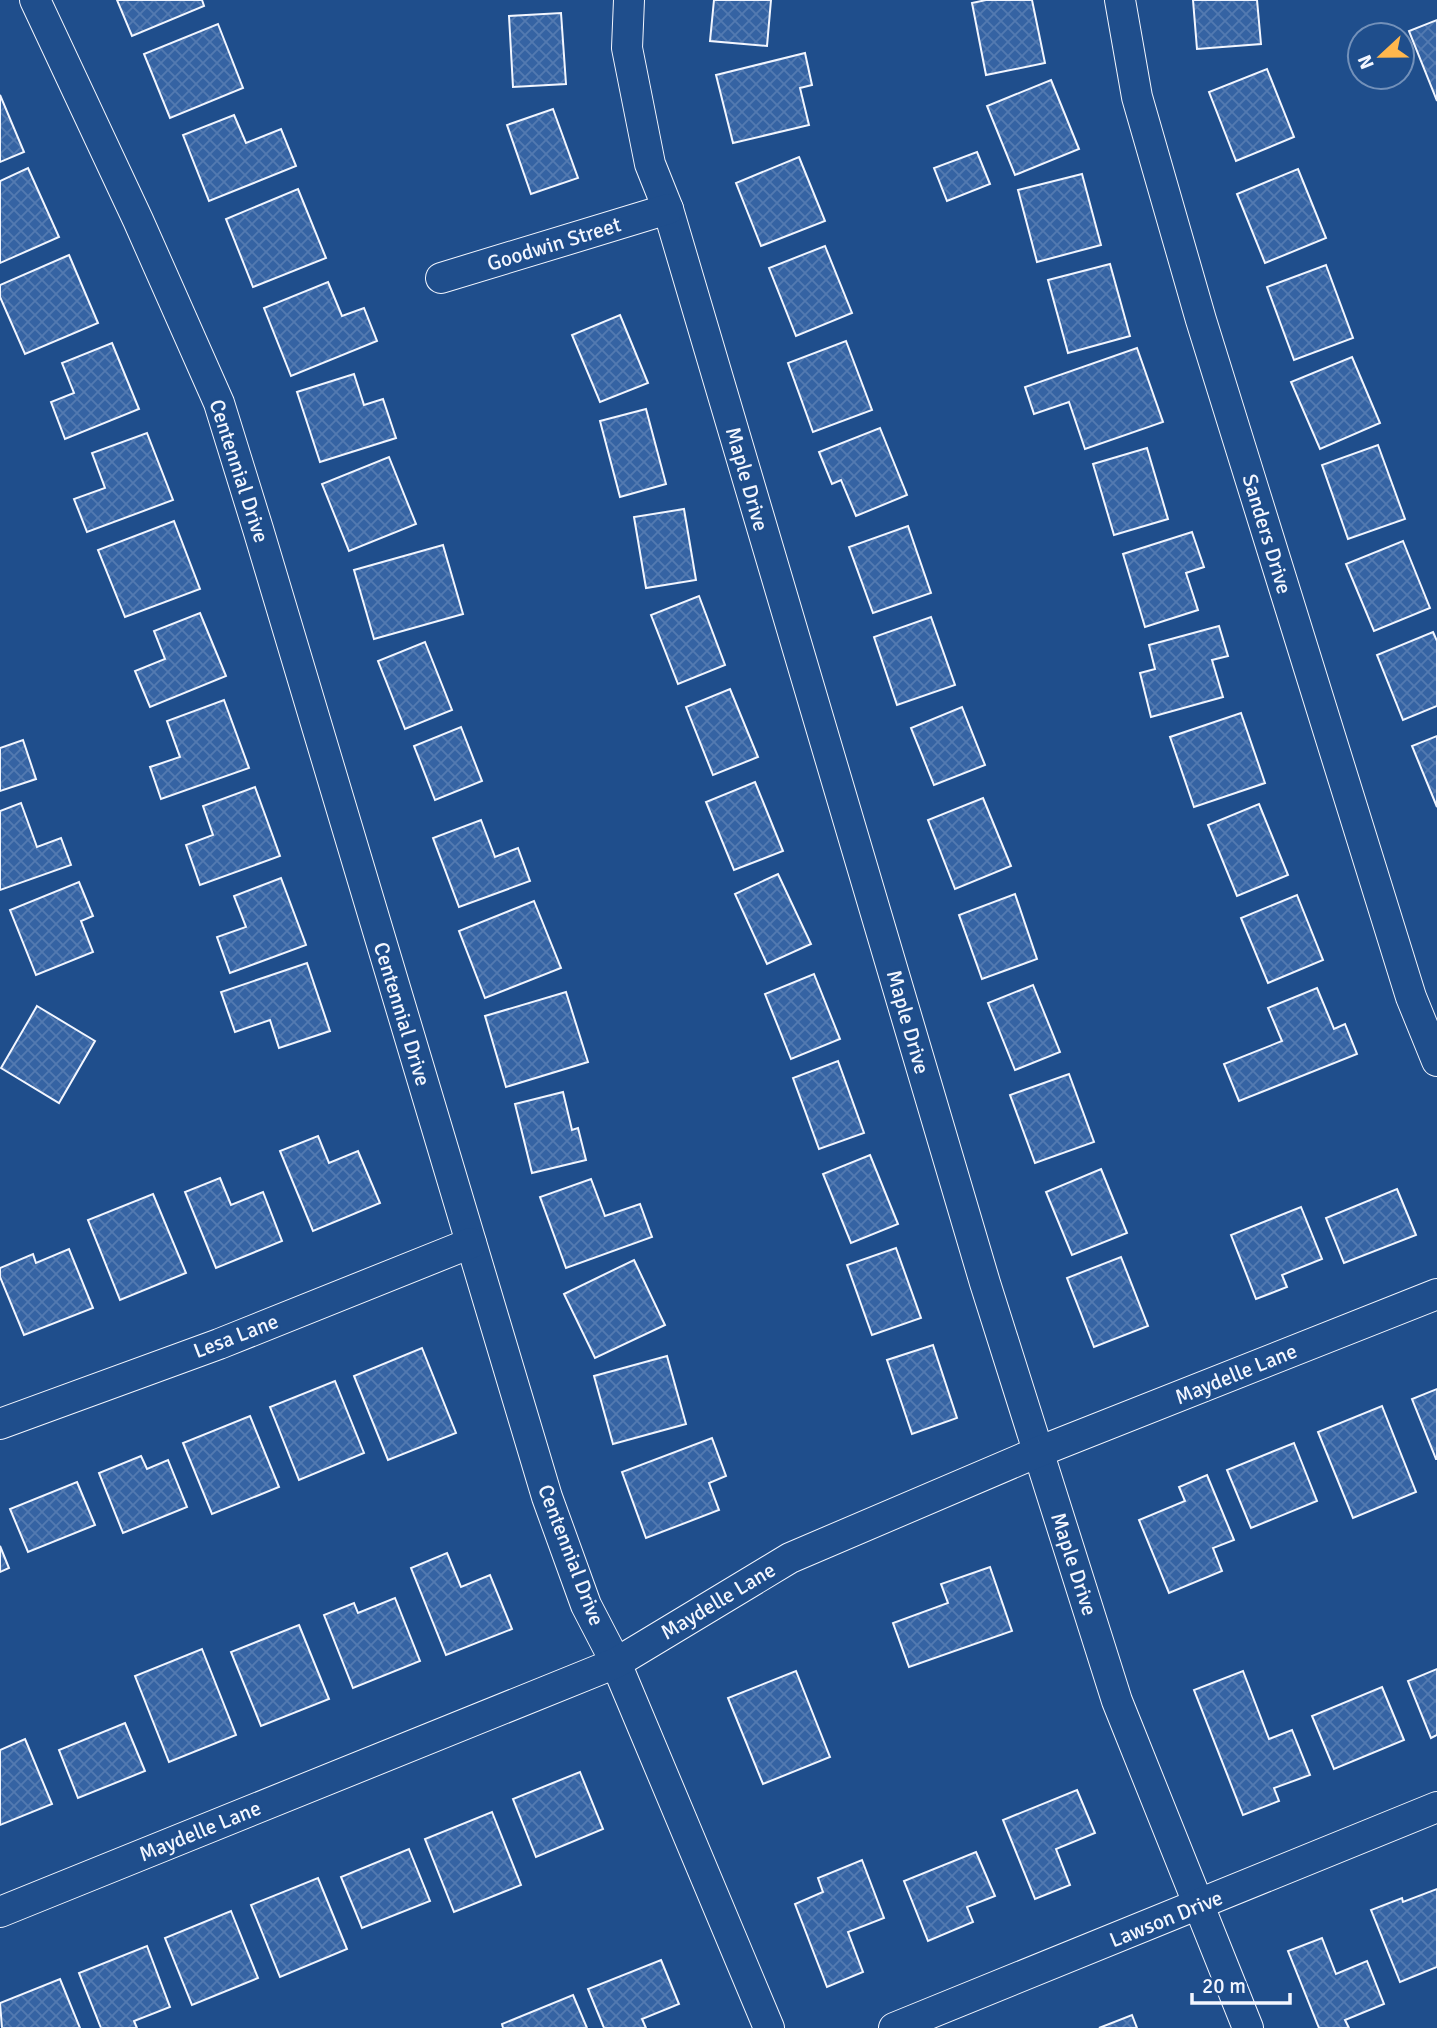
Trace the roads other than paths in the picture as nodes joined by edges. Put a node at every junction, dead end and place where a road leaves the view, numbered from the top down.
1 (35, 0) edge
2 (629, 0) edge
3 (1120, 0) edge
4 (668, 209) junction
5 (441, 278) dead end
6 (1437, 1061) edge
7 (471, 1243) junction
8 (1437, 1294) edge
9 (0, 1424) edge
10 (1038, 1452) junction
11 (616, 1663) junction
12 (1437, 1807) edge
13 (1198, 1906) junction
14 (0, 1912) edge
15 (769, 2028) edge
16 (894, 2028) edge
17 (1248, 2028) edge

1 - 7 street, Centennial Drive
2 - 4 street, Maple Drive
3 - 6 street, Sanders Drive
4 - 5 street, Goodwin Street
4 - 10 street, Maple Drive
7 - 9 street, Lesa Lane
7 - 11 street, Centennial Drive
8 - 10 street, Maydelle Lane
10 - 11 street, Maydelle Lane
10 - 13 street, Maple Drive
11 - 14 street, Maydelle Lane
11 - 15 street, Centennial Drive
12 - 13 street, Lawson Drive
13 - 16 street, Lawson Drive
13 - 17 street, Maple Drive

